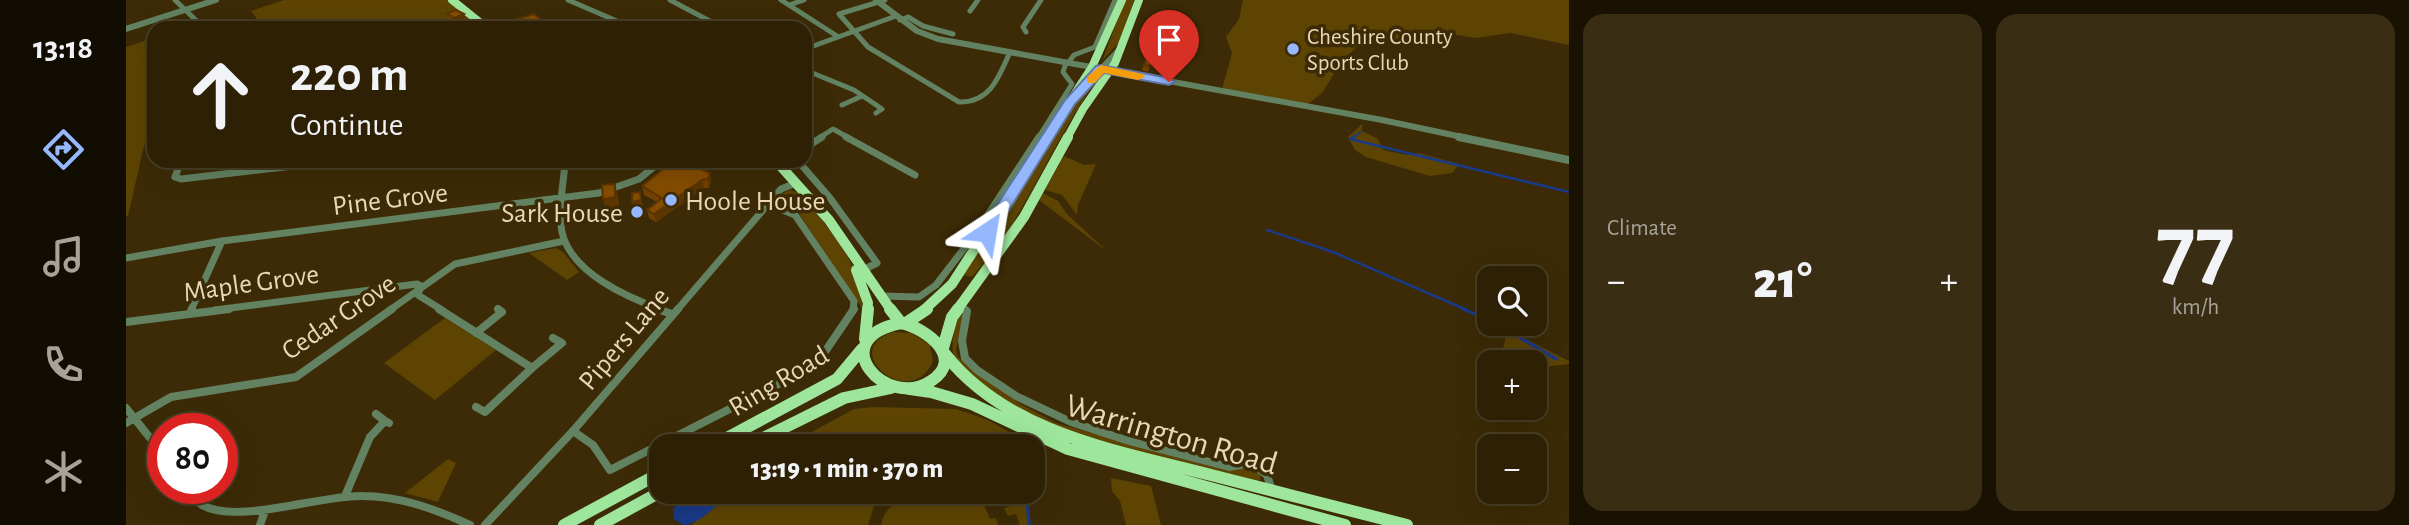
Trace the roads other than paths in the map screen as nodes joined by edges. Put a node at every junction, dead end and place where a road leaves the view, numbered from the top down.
1 (175, 0) edge
2 (216, 0) edge
3 (452, 0) edge
4 (568, 0) edge
5 (670, 0) edge
6 (781, 0) edge
7 (804, 0) edge
8 (978, 0) edge
9 (1041, 0) edge
10 (1115, 0) edge
11 (1122, 0) edge
12 (1139, 0) edge
13 (880, 1) edge
14 (789, 5) junction
15 (183, 10) junction
16 (971, 11) dead end
17 (899, 16) junction
18 (150, 21) edge
19 (196, 21) edge
20 (476, 21) edge
21 (617, 21) edge
22 (710, 21) edge
23 (147, 22) edge
24 (126, 29) edge
25 (852, 31) junction
26 (1026, 32) dead end
27 (949, 34) dead end
28 (837, 36) junction
29 (812, 47) edge
30 (1010, 52) junction
31 (1067, 63) junction
32 (1101, 69) junction
33 (812, 72) edge
34 (1136, 76) junction
35 (1104, 79) junction
36 (862, 96) junction
37 (842, 105) dead end
38 (876, 113) dead end
39 (812, 143) edge
40 (1569, 160) edge
41 (178, 168) edge
42 (265, 168) edge
43 (565, 168) edge
44 (652, 168) edge
45 (782, 168) edge
46 (803, 168) edge
47 (915, 175) dead end
48 (796, 183) junction
49 (564, 198) junction
50 (768, 204) junction
51 (843, 238) junction
52 (222, 241) junction
53 (564, 241) junction
54 (126, 258) edge
55 (863, 270) junction
56 (421, 286) junction
57 (880, 296) junction
58 (960, 304) junction
59 (498, 309) dead end
60 (190, 313) junction
61 (673, 314) junction
62 (126, 322) edge
63 (904, 323) junction
64 (476, 333) junction
65 (553, 338) dead end
66 (863, 345) junction
67 (944, 351) junction
68 (532, 368) junction
69 (900, 388) junction
70 (476, 407) dead end
71 (126, 408) edge
72 (376, 414) dead end
73 (130, 421) edge
74 (573, 431) junction
75 (734, 434) edge
76 (771, 434) edge
77 (147, 438) edge
78 (649, 479) edge
79 (1272, 491) junction
80 (345, 496) junction
81 (649, 498) edge
82 (201, 504) edge
83 (265, 511) junction
84 (260, 525) edge
85 (470, 525) edge
86 (485, 525) edge
87 (565, 525) edge
88 (600, 525) edge
89 (1345, 525) edge
90 (1407, 525) edge

1 - 15 street
2 - 15 street
3 - 20 highway
4 - 21 street
5 - 22 street
6 - 14 street
7 - 14 street
8 - 16 street
9 - 26 street
10 - 31 street
11 - 32 highway
12 - 32 highway
13 - 17 street
13 - 25 street
14 - 28 street
15 - 18 street
15 - 19 street
17 - 25 street
17 - 27 street
17 - 30 street
23 - 24 street
25 - 28 street
25 - 30 street
28 - 29 street
30 - 31 street
31 - 32 street
31 - 57 street
32 - 34 street
32 - 35 highway
32 - 63 highway
33 - 36 street
34 - 35 street
34 - 40 street
35 - 58 highway
36 - 37 street
36 - 38 street
39 - 47 street
41 - 42 street
43 - 49 street
44 - 49 street, Pine Grove
45 - 48 highway
46 - 55 street
48 - 50 street, Pipers Lane
48 - 51 highway
49 - 52 street, Pine Grove
49 - 53 street
50 - 61 street, Pipers Lane
50 - 74 street
51 - 55 highway
51 - 66 highway
52 - 54 street, Pine Grove
52 - 60 street
53 - 56 street, Cedar Grove
53 - 61 street
55 - 57 highway
56 - 60 street, Maple Grove
56 - 64 street
56 - 73 street, Cedar Grove
57 - 63 highway
58 - 67 highway
58 - 79 street
59 - 64 street
60 - 62 street, Maple Grove
61 - 74 street, Pipers Lane
63 - 66 highway
63 - 67 highway
64 - 68 street
65 - 68 street
66 - 69 highway
66 - 75 highway, Ring Road
67 - 69 highway
67 - 79 highway, Warrington Road
68 - 70 street
69 - 76 highway, Ring Road
69 - 89 highway, Warrington Road
71 - 73 street
72 - 80 street
73 - 77 street
74 - 86 street, Pipers Lane
78 - 87 highway
79 - 90 highway, Warrington Road
80 - 83 street
80 - 85 street
81 - 88 highway
82 - 83 street
83 - 84 street

